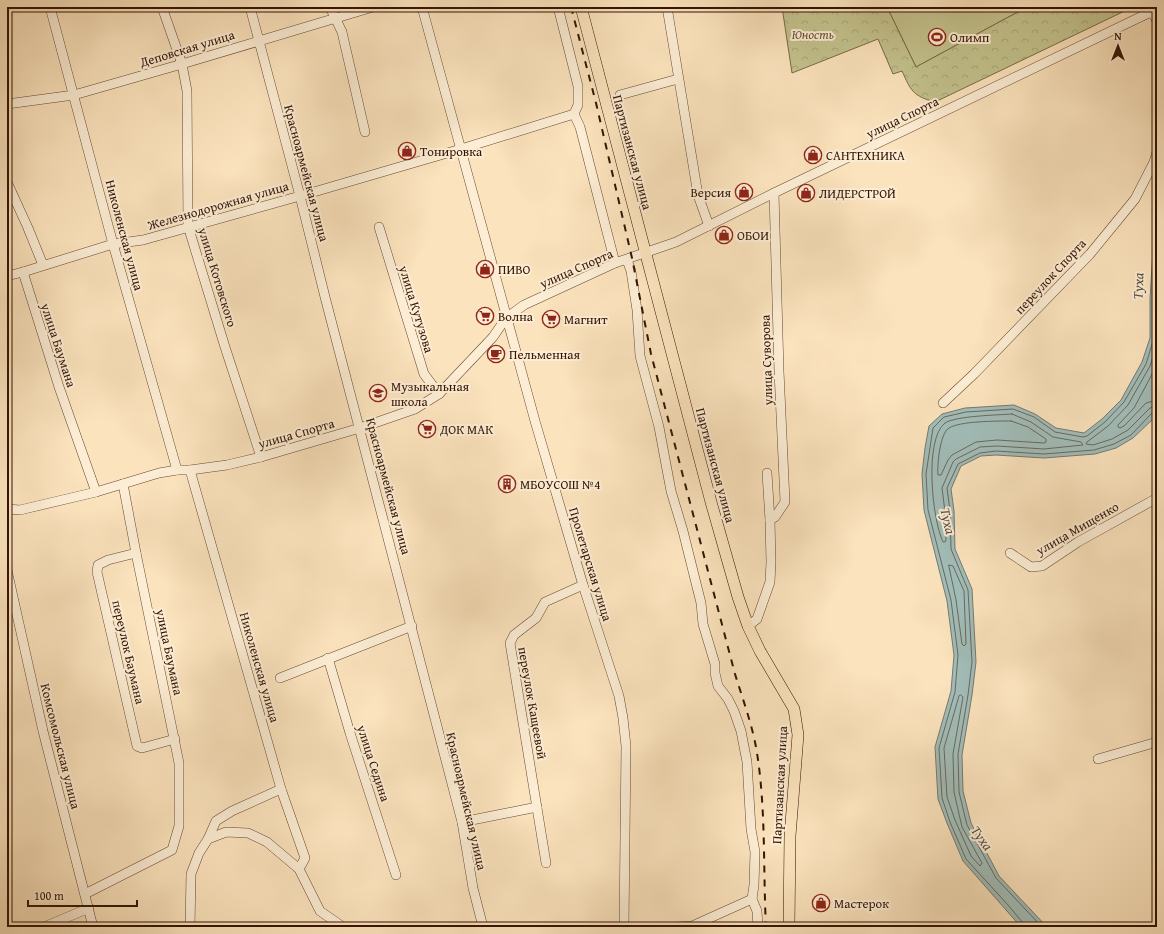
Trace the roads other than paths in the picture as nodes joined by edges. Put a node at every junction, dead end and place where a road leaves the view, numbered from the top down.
1 (50, 7) edge
2 (162, 7) edge
3 (250, 7) edge
4 (330, 7) edge
5 (373, 7) edge
6 (422, 7) edge
7 (558, 7) edge
8 (581, 7) edge
9 (667, 7) edge
10 (1155, 10) edge
11 (335, 18) junction
12 (1157, 21) edge
13 (258, 41) junction
14 (182, 64) junction
15 (678, 79) junction
16 (74, 95) junction
17 (620, 96) dead end
18 (7, 104) edge
19 (574, 114) junction
20 (365, 132) dead end
21 (460, 149) junction
22 (1157, 152) edge
23 (7, 182) edge
24 (774, 193) junction
25 (300, 196) junction
26 (188, 226) junction
27 (709, 226) junction
28 (379, 227) dead end
29 (113, 244) junction
30 (645, 253) junction
31 (627, 260) junction
32 (615, 263) junction
33 (43, 266) junction
34 (23, 272) junction
35 (7, 276) edge
36 (506, 318) junction
37 (439, 394) junction
38 (943, 403) dead end
39 (360, 428) junction
40 (261, 457) junction
41 (177, 470) junction
42 (190, 470) junction
43 (767, 473) dead end
44 (123, 484) junction
45 (96, 492) junction
46 (1157, 498) edge
47 (7, 509) edge
48 (770, 520) junction
49 (136, 553) junction
50 (1010, 553) dead end
51 (7, 570) edge
52 (583, 585) junction
53 (412, 626) junction
54 (748, 626) junction
55 (328, 658) junction
56 (280, 678) dead end
57 (175, 740) junction
58 (1157, 742) edge
59 (1098, 759) dead end
60 (281, 789) junction
61 (537, 807) junction
62 (462, 822) junction
63 (208, 839) junction
64 (546, 863) dead end
65 (299, 869) junction
66 (396, 875) dead end
67 (85, 894) junction
68 (752, 900) junction
69 (89, 908) junction
70 (44, 927) edge
71 (93, 927) edge
72 (190, 927) edge
73 (343, 927) edge
74 (483, 927) edge
75 (624, 927) edge
76 (676, 927) edge
77 (758, 927) edge
78 (789, 927) edge

1 - 16 street, Николенская улица
2 - 14 street, улица Котовского
3 - 13 street, Красноармейская улица
4 - 11 street
5 - 11 street, Деповская улица
6 - 21 street, Пролетарская улица
7 - 19 street
8 - 30 main road, Партизанская улица
9 - 15 street
10 - 12 street
10 - 24 street, улица Спорта
11 - 13 street, Деповская улица
11 - 20 street
13 - 14 street, Деповская улица
13 - 25 street, Красноармейская улица
14 - 16 street, Деповская улица
14 - 26 street, улица Котовского
15 - 17 street
15 - 27 street
16 - 18 street, Деповская улица
16 - 29 street, Николенская улица
19 - 21 street, Железнодорожная улица
19 - 32 street
21 - 25 street, Железнодорожная улица
21 - 36 street, Пролетарская улица
22 - 38 street, переулок Спорта
23 - 33 street
24 - 27 street, улица Спорта
24 - 48 street, улица Суворова
25 - 26 street, Железнодорожная улица
25 - 39 street, Красноармейская улица
26 - 29 street, Железнодорожная улица
26 - 40 street, улица Котовского
27 - 30 street, улица Спорта
28 - 37 street, улица Кутузова
29 - 33 street, Железнодорожная улица
29 - 41 street, Николенская улица
30 - 31 street, улица Спорта
30 - 54 main road, Партизанская улица
31 - 32 street, улица Спорта
31 - 68 street, Партизанская улица
32 - 36 street, улица Спорта
33 - 34 street, Железнодорожная улица
34 - 35 street, Железнодорожная улица
34 - 45 street, улица Баумана
36 - 37 street, улица Спорта
36 - 52 street, Пролетарская улица
37 - 39 street, улица Спорта
39 - 40 street, улица Спорта
39 - 53 street, Красноармейская улица
40 - 42 street, улица Спорта
41 - 42 street, улица Спорта
41 - 44 street, улица Спорта
42 - 60 street, Николенская улица
43 - 48 street
44 - 45 street, улица Спорта
44 - 49 street, улица Баумана
45 - 47 street, улица Спорта
46 - 50 street, улица Мищенко
48 - 54 street
49 - 57 street, улица Баумана
49 - 57 street, переулок Баумана
51 - 67 street, Комсомольская улица
52 - 61 street, переулок Кащеевой
52 - 75 street, Пролетарская улица
53 - 55 street
53 - 62 street, Красноармейская улица
54 - 78 main road, Партизанская улица
55 - 56 street
55 - 66 street, улица Седина
57 - 67 street, улица Баумана
58 - 59 street
60 - 63 street
60 - 65 street, Николенская улица
61 - 62 street
61 - 64 street, переулок Кащеевой
62 - 74 street, Красноармейская улица
63 - 65 street
63 - 72 street
65 - 73 street
67 - 69 street, Комсомольская улица
68 - 76 street
68 - 77 street, Партизанская улица
69 - 70 street
69 - 71 street, Комсомольская улица

